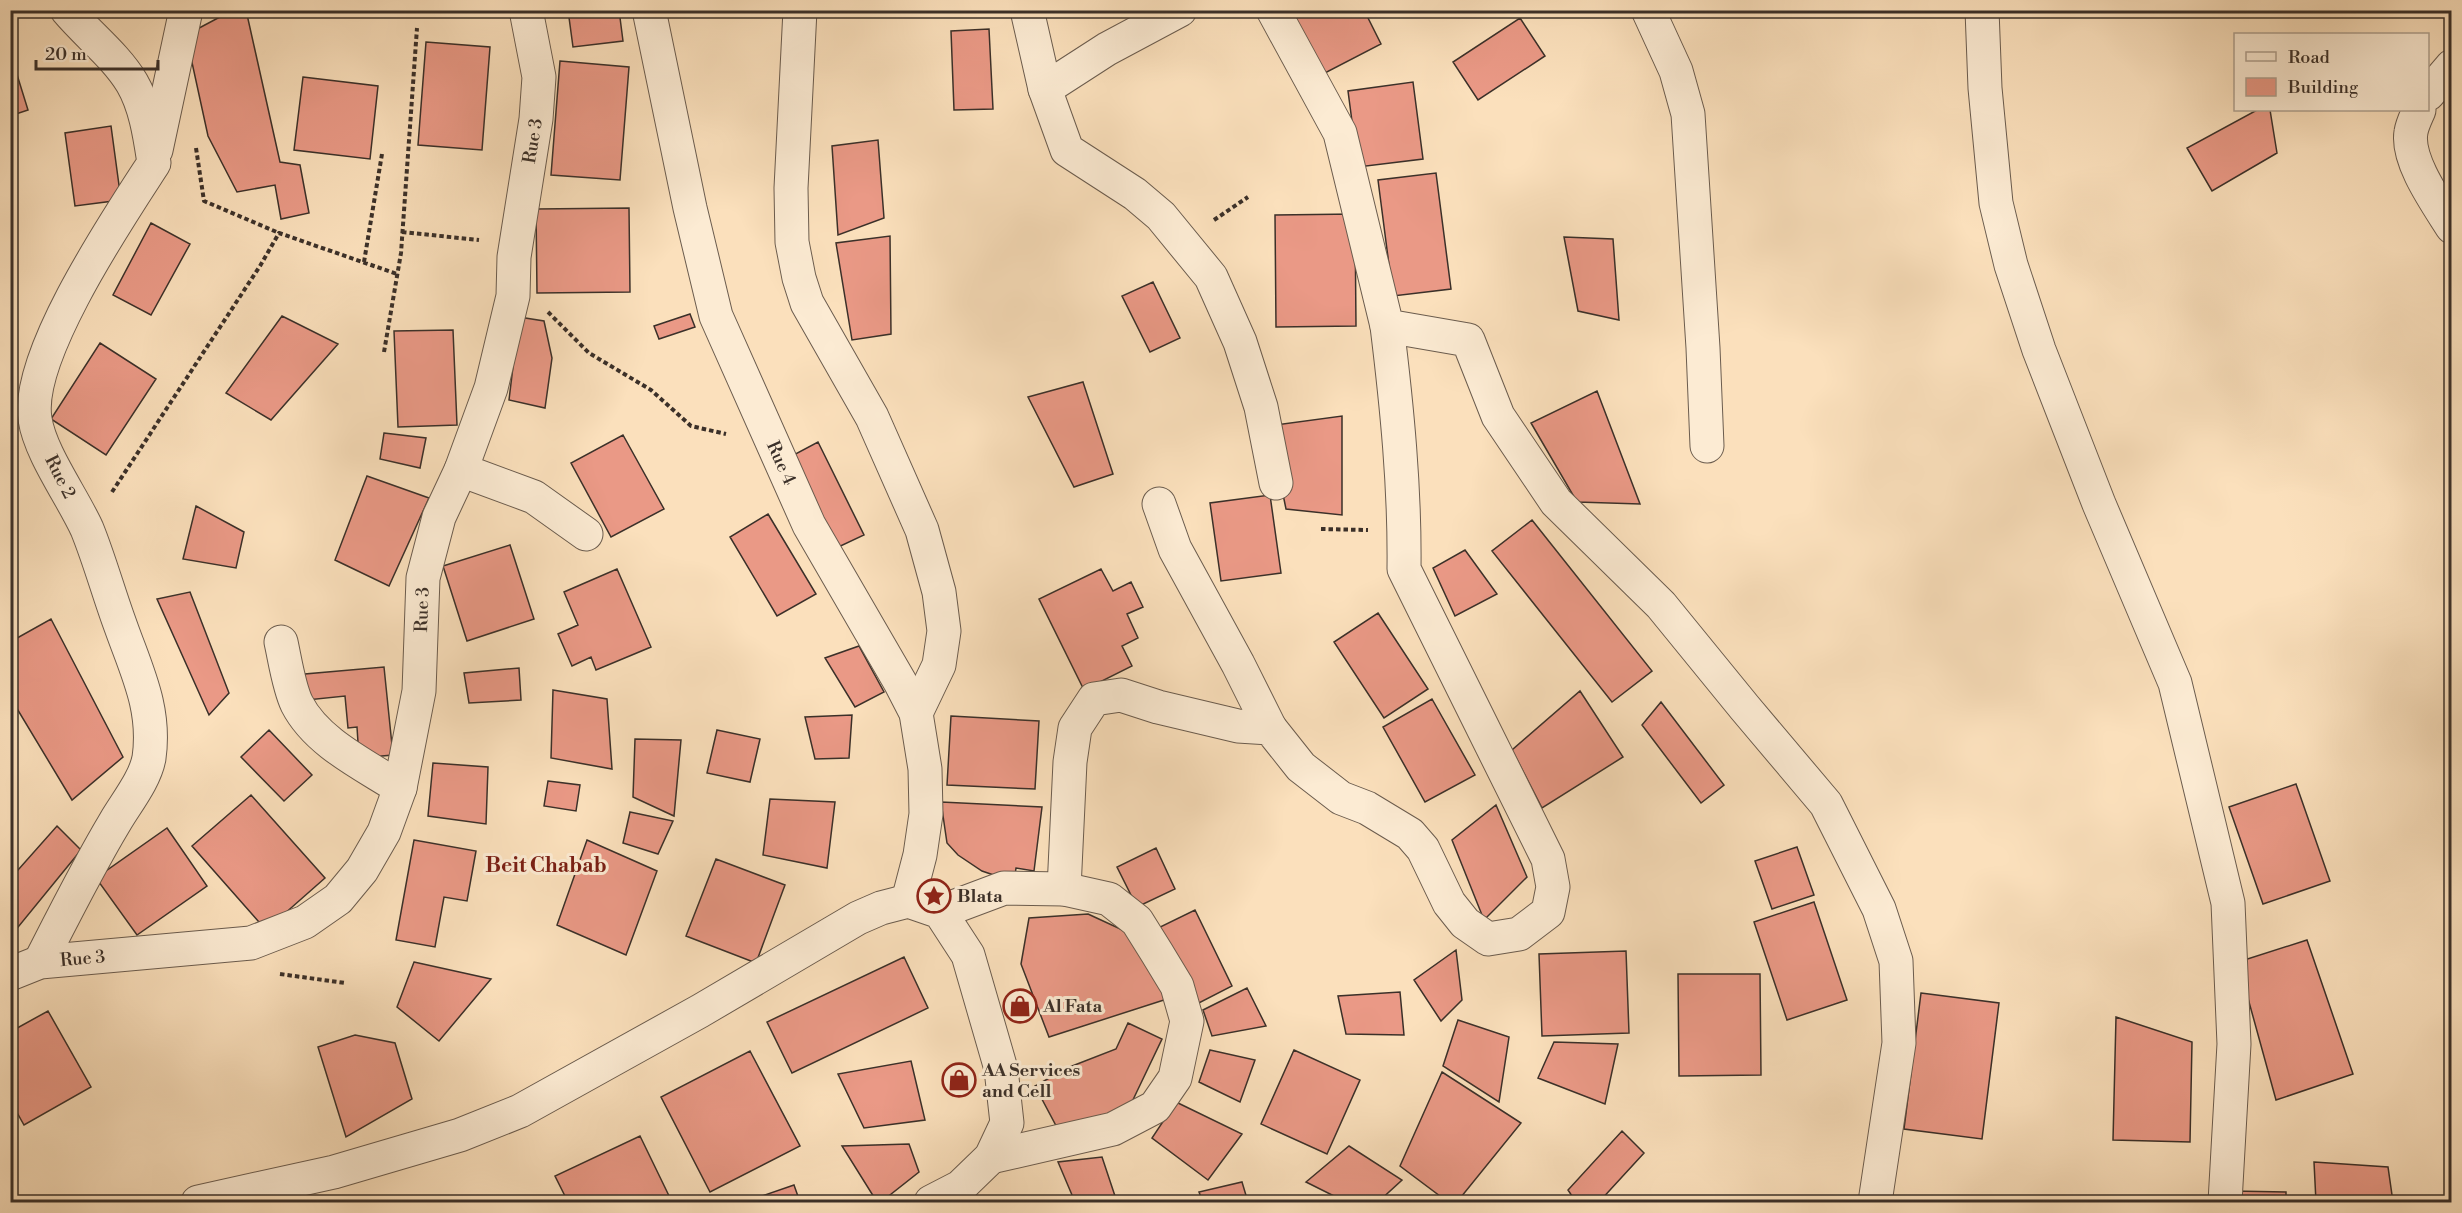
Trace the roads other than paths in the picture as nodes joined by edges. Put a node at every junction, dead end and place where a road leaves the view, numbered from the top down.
1 (67, 10) edge
2 (186, 10) edge
3 (526, 10) edge
4 (649, 10) edge
5 (800, 10) edge
6 (1027, 10) edge
7 (1180, 10) edge
8 (1273, 10) edge
9 (1648, 10) edge
10 (1982, 10) edge
11 (2451, 66) edge
12 (1046, 89) junction
13 (2429, 92) edge
14 (2419, 111) edge
15 (154, 164) junction
16 (2451, 227) edge
17 (1387, 326) junction
18 (1707, 446) dead end
19 (461, 470) junction
20 (1276, 483) dead end
21 (1159, 504) dead end
22 (586, 534) dead end
23 (280, 642) dead end
24 (916, 714) junction
25 (1270, 728) junction
26 (400, 788) junction
27 (1064, 889) junction
28 (908, 901) junction
29 (940, 912) junction
30 (25, 968) edge
31 (991, 1157) junction
32 (205, 1202) edge
33 (931, 1203) edge
34 (1875, 1203) edge
35 (2225, 1203) edge

1 - 15 street
2 - 15 street
3 - 19 street, Rue 3
4 - 24 street, Rue 4
5 - 24 street
6 - 12 street
7 - 12 street
8 - 17 street
9 - 18 street
10 - 35 street
11 - 13 street
12 - 20 street
14 - 16 street
15 - 30 street, Rue 2
17 - 25 street
17 - 34 street
19 - 22 street
19 - 26 street, Rue 3
21 - 25 street
23 - 26 street
24 - 28 street, Rue 4
25 - 27 street
26 - 30 street, Rue 3
27 - 29 street
27 - 31 street
28 - 29 street
28 - 32 street
29 - 31 street
31 - 33 street

